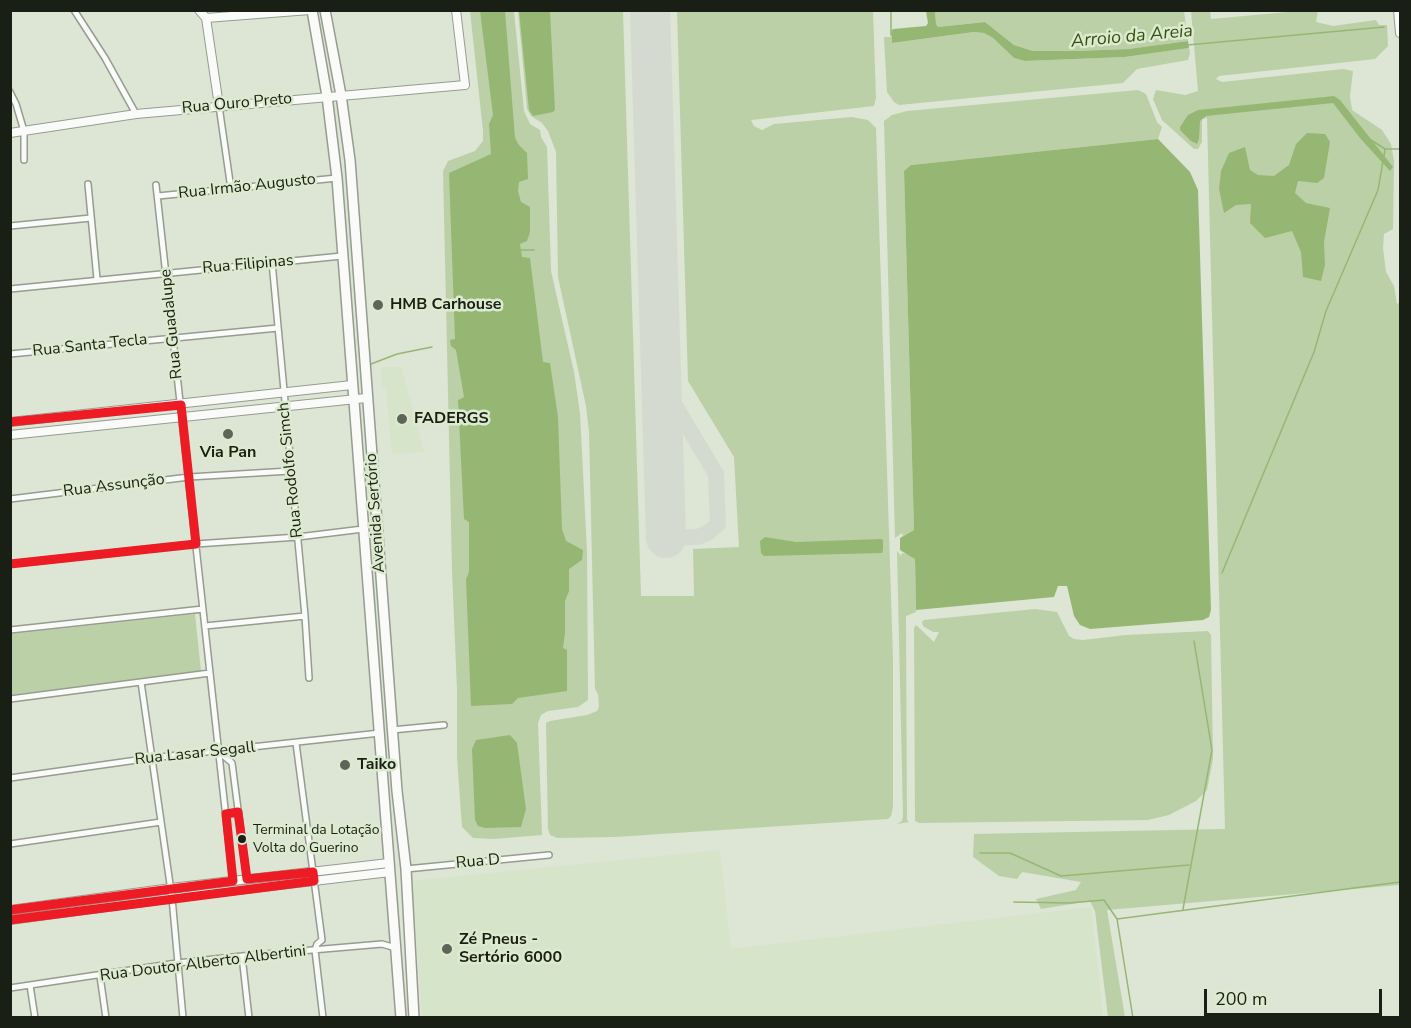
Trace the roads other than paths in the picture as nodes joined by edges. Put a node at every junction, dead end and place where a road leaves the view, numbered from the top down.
1 (74, 10) edge
2 (199, 10) edge
3 (311, 10) edge
4 (325, 10) edge
5 (456, 10) edge
6 (1398, 10) edge
7 (207, 14) edge
8 (1401, 33) edge
9 (10, 93) edge
10 (341, 95) junction
11 (327, 96) junction
12 (219, 106) junction
13 (136, 114) junction
14 (24, 131) junction
15 (10, 133) edge
16 (24, 160) dead end
17 (337, 178) junction
18 (88, 184) dead end
19 (156, 185) dead end
20 (231, 189) junction
21 (158, 196) junction
22 (91, 218) junction
23 (10, 226) edge
24 (342, 256) junction
25 (272, 262) junction
26 (167, 272) junction
27 (97, 279) junction
28 (10, 289) edge
29 (278, 328) junction
30 (174, 337) junction
31 (10, 354) edge
32 (352, 385) junction
33 (283, 394) junction
34 (366, 398) junction
35 (353, 399) junction
36 (181, 405) junction
37 (284, 407) junction
38 (182, 417) junction
39 (10, 422) edge
40 (10, 435) edge
41 (290, 471) junction
42 (189, 477) junction
43 (10, 499) edge
44 (363, 529) junction
45 (298, 537) junction
46 (196, 544) junction
47 (10, 564) edge
48 (203, 609) junction
49 (305, 616) junction
50 (205, 626) junction
51 (10, 630) edge
52 (210, 673) junction
53 (309, 678) dead end
54 (141, 682) junction
55 (10, 699) edge
56 (444, 725) dead end
57 (392, 730) junction
58 (380, 733) junction
59 (296, 743) junction
60 (218, 750) junction
61 (151, 758) junction
62 (10, 778) edge
63 (238, 812) junction
64 (226, 814) junction
65 (161, 822) junction
66 (10, 844) edge
67 (549, 855) dead end
68 (389, 868) junction
69 (406, 868) junction
70 (313, 876) junction
71 (247, 879) junction
72 (233, 881) junction
73 (202, 884) junction
74 (171, 888) junction
75 (203, 894) junction
76 (172, 898) junction
77 (85, 900) junction
78 (408, 908) junction
79 (10, 910) edge
80 (86, 910) junction
81 (10, 920) edge
82 (396, 948) junction
83 (315, 950) junction
84 (242, 956) junction
85 (177, 963) junction
86 (100, 976) junction
87 (30, 986) junction
88 (10, 988) edge
89 (35, 1017) edge
90 (106, 1017) edge
91 (183, 1017) edge
92 (249, 1017) edge
93 (323, 1017) edge
94 (400, 1017) edge
95 (414, 1017) edge

1 - 13 street
2 - 7 street
3 - 7 street
3 - 11 main road, Avenida Sertório
4 - 10 main road, Avenida Sertório
5 - 10 street, Rua Ouro Preto
6 - 8 street
7 - 12 street
9 - 14 street
10 - 11 street, Rua Ouro Preto
10 - 34 main road, Avenida Sertório
11 - 12 street, Rua Ouro Preto
11 - 17 main road, Avenida Sertório
12 - 13 street, Rua Ouro Preto
12 - 20 street
13 - 14 street, Rua Ouro Preto
14 - 15 street, Rua Ouro Preto
14 - 16 street
17 - 20 street, Rua Irmão Augusto
17 - 24 main road, Avenida Sertório
18 - 22 street
19 - 21 street, Rua Guadalupe
20 - 21 street, Rua Irmão Augusto
21 - 26 street, Rua Guadalupe
22 - 23 street
22 - 27 street
24 - 25 street, Rua Filipinas
24 - 32 main road, Avenida Sertório
25 - 26 street, Rua Filipinas
25 - 29 street, Rua Rodolfo Simch
26 - 27 street, Rua Filipinas
26 - 30 street, Rua Guadalupe
27 - 28 street, Rua Filipinas
29 - 30 street, Rua Santa Tecla
29 - 33 street, Rua Rodolfo Simch
30 - 31 street, Rua Santa Tecla
30 - 36 street, Rua Guadalupe
32 - 33 street
32 - 35 main road, Avenida Sertório
33 - 36 street
33 - 37 street, Rua Rodolfo Simch
34 - 35 street
34 - 57 main road, Avenida Sertório
35 - 37 street
35 - 44 main road, Avenida Sertório
36 - 38 street, Rua Guadalupe
36 - 39 street
37 - 38 street
37 - 41 street, Rua Rodolfo Simch
38 - 40 street
38 - 42 street, Rua Guadalupe
41 - 42 street, Rua Assunção
41 - 45 street, Rua Rodolfo Simch
42 - 43 street, Rua Assunção
42 - 46 street, Rua Guadalupe
44 - 45 street
44 - 58 main road, Avenida Sertório
45 - 46 street
45 - 49 street, Rua Rodolfo Simch
46 - 47 street
46 - 48 street, Rua Guadalupe
48 - 50 street, Rua Guadalupe
48 - 51 street
49 - 50 street
49 - 53 street, Rua Rodolfo Simch
50 - 52 street, Rua Guadalupe
52 - 54 street
52 - 60 street, Rua Guadalupe
54 - 55 street
54 - 61 street
56 - 57 street
57 - 69 main road, Avenida Sertório
58 - 59 street, Rua Lasar Segall
58 - 68 main road, Avenida Sertório
59 - 60 street, Rua Lasar Segall
59 - 70 street
60 - 61 street, Rua Lasar Segall
60 - 63 street
60 - 64 street, Rua Guadalupe
61 - 62 street, Rua Lasar Segall
61 - 65 street
63 - 64 street
63 - 71 street
64 - 72 street, Rua Guadalupe
65 - 66 street
65 - 74 street
67 - 69 street, Rua D
68 - 70 street
68 - 78 main road
68 - 82 main road, Avenida Sertório
69 - 78 main road, Avenida Sertório
70 - 71 street
70 - 75 street
70 - 83 street
71 - 72 street
72 - 73 street
73 - 74 street
73 - 75 street
74 - 76 street
74 - 77 street
75 - 76 street
76 - 80 street
76 - 85 street
77 - 79 street
77 - 80 street
78 - 95 main road, Avenida Sertório
80 - 81 street
82 - 83 street, Rua Doutor Alberto Albertini
82 - 94 main road, Avenida Sertório
83 - 84 street, Rua Doutor Alberto Albertini
83 - 93 street
84 - 85 street, Rua Doutor Alberto Albertini
84 - 92 street
85 - 86 street, Rua Doutor Alberto Albertini
85 - 91 street
86 - 87 street, Rua Doutor Alberto Albertini
86 - 90 street
87 - 88 street, Rua Doutor Alberto Albertini
87 - 89 street

